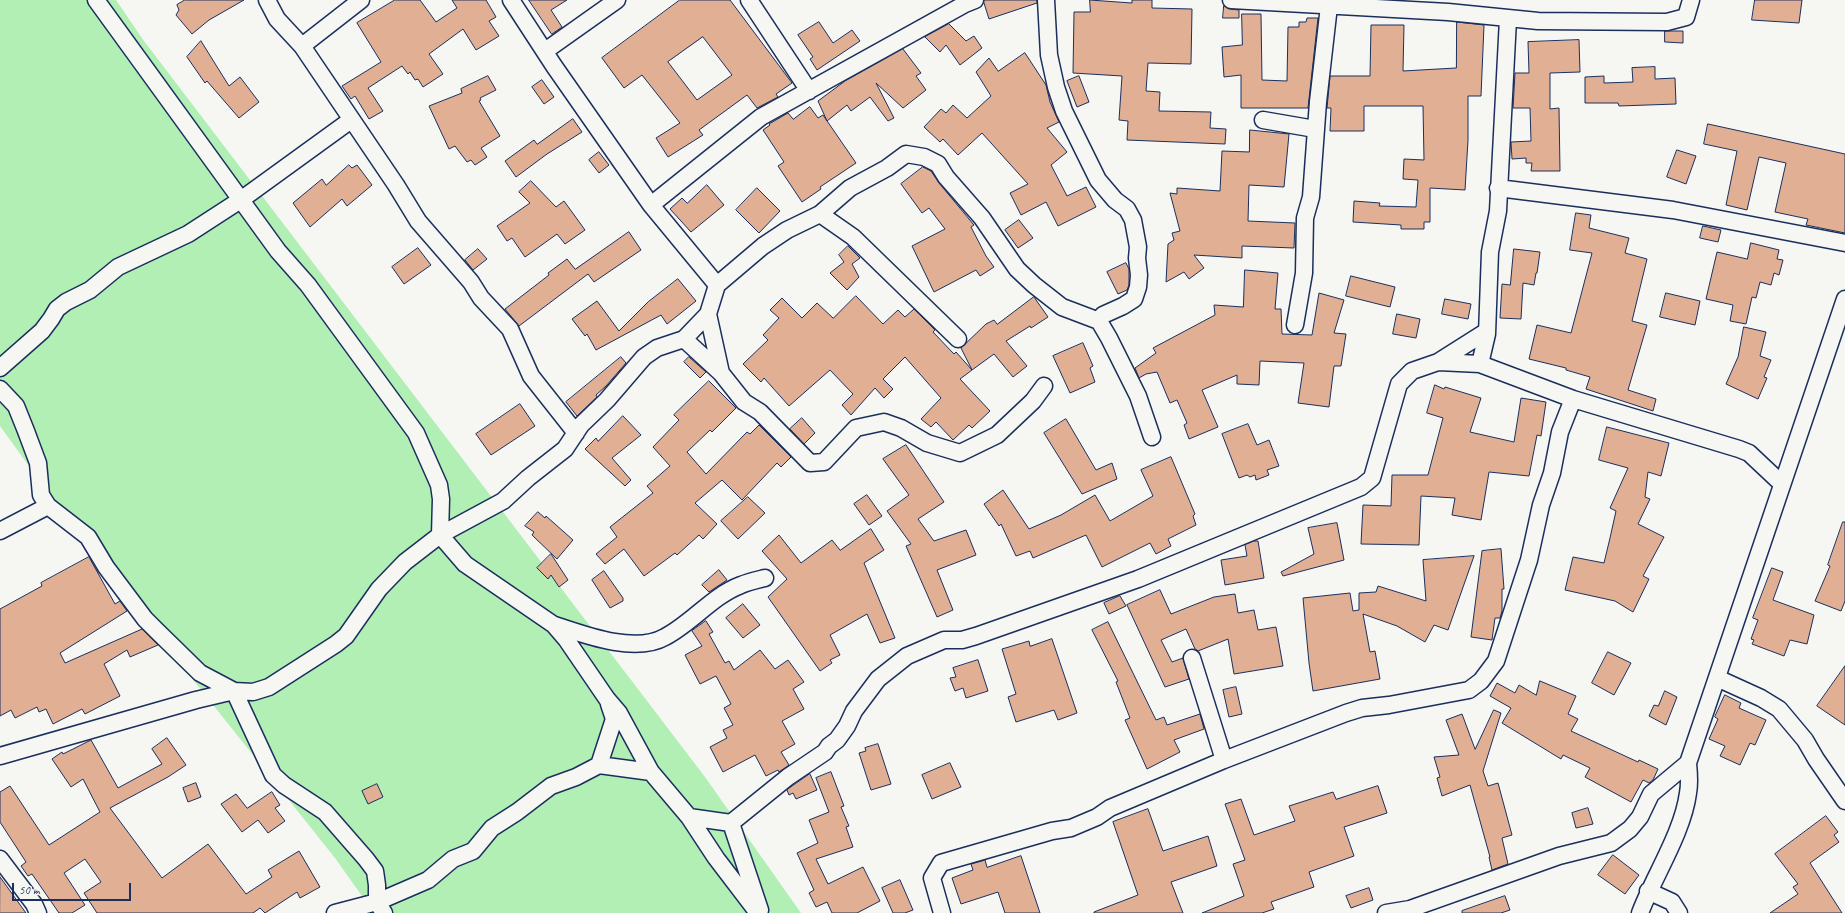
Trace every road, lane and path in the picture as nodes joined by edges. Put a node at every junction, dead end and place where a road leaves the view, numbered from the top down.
1 (96, 0) edge
2 (267, 0) edge
3 (361, 0) edge
4 (511, 0) edge
5 (617, 0) edge
6 (749, 0) edge
7 (1046, 0) edge
8 (1231, 0) edge
9 (1261, 0) edge
10 (1691, 0) edge
11 (970, 1) edge
12 (1329, 6) junction
13 (1449, 6) edge
14 (1508, 19) junction
15 (302, 46) junction
16 (545, 51) junction
17 (809, 91) junction
18 (351, 120) junction
19 (1263, 120) dead end
20 (1315, 129) junction
21 (1498, 188) junction
22 (242, 199) junction
23 (651, 204) junction
24 (820, 214) junction
25 (1845, 243) edge
26 (717, 284) junction
27 (1845, 299) edge
28 (708, 314) junction
29 (1098, 321) junction
30 (1296, 325) dead end
31 (1487, 331) junction
32 (958, 339) dead end
33 (684, 340) junction
34 (1438, 362) junction
35 (1480, 364) junction
36 (0, 368) edge
37 (722, 373) junction
38 (1044, 386) dead end
39 (0, 389) edge
40 (1573, 399) junction
41 (576, 433) junction
42 (1152, 437) dead end
43 (1782, 484) junction
44 (48, 506) junction
45 (0, 531) edge
46 (440, 535) junction
47 (765, 578) dead end
48 (554, 625) junction
49 (1192, 658) dead end
50 (200, 673) junction
51 (1717, 678) junction
52 (234, 691) junction
53 (607, 699) junction
54 (196, 700) junction
55 (0, 756) edge
56 (1224, 760) junction
57 (1688, 762) junction
58 (599, 765) junction
59 (651, 772) junction
60 (1845, 801) edge
61 (689, 817) junction
62 (731, 823) junction
63 (0, 859) edge
64 (1648, 891) junction
65 (380, 907) edge
66 (38, 913) edge
67 (335, 913) edge
68 (758, 913) edge
69 (762, 913) edge
70 (942, 913) edge
71 (1386, 913) edge
72 (1640, 913) edge
73 (1679, 913) edge

1 - 22 street
2 - 15 street
3 - 15 street
4 - 16 street
5 - 16 street
6 - 17 street
7 - 29 street
8 - 9 street
9 - 12 street
10 - 14 street
11 - 17 street
12 - 13 street
12 - 20 street
13 - 14 street
14 - 21 street
15 - 18 street
16 - 23 street
17 - 23 street
18 - 22 street
18 - 41 street
19 - 20 street
20 - 30 street
21 - 25 street
21 - 31 street
22 - 36 street
22 - 46 street
23 - 26 street
24 - 26 street
24 - 29 street
24 - 32 street
26 - 28 street
27 - 43 street
28 - 33 street
28 - 37 street
29 - 42 street
31 - 34 street
31 - 35 street
33 - 37 street
33 - 41 street
34 - 35 street
34 - 62 street
35 - 40 street
37 - 38 street
39 - 44 street
40 - 43 street
40 - 56 street
41 - 46 street
43 - 51 street
44 - 45 street
44 - 50 street
46 - 48 street
46 - 52 street
47 - 48 street
48 - 53 street
49 - 56 street
50 - 52 street
50 - 54 street
51 - 57 street
51 - 60 street
52 - 54 street
52 - 65 street
53 - 58 street
53 - 59 street
54 - 55 street
56 - 70 street
57 - 64 street
57 - 71 street
58 - 59 street
58 - 65 street
59 - 61 street
61 - 62 street
61 - 68 street
62 - 69 street
63 - 66 street
64 - 72 street
64 - 73 street
65 - 67 street

